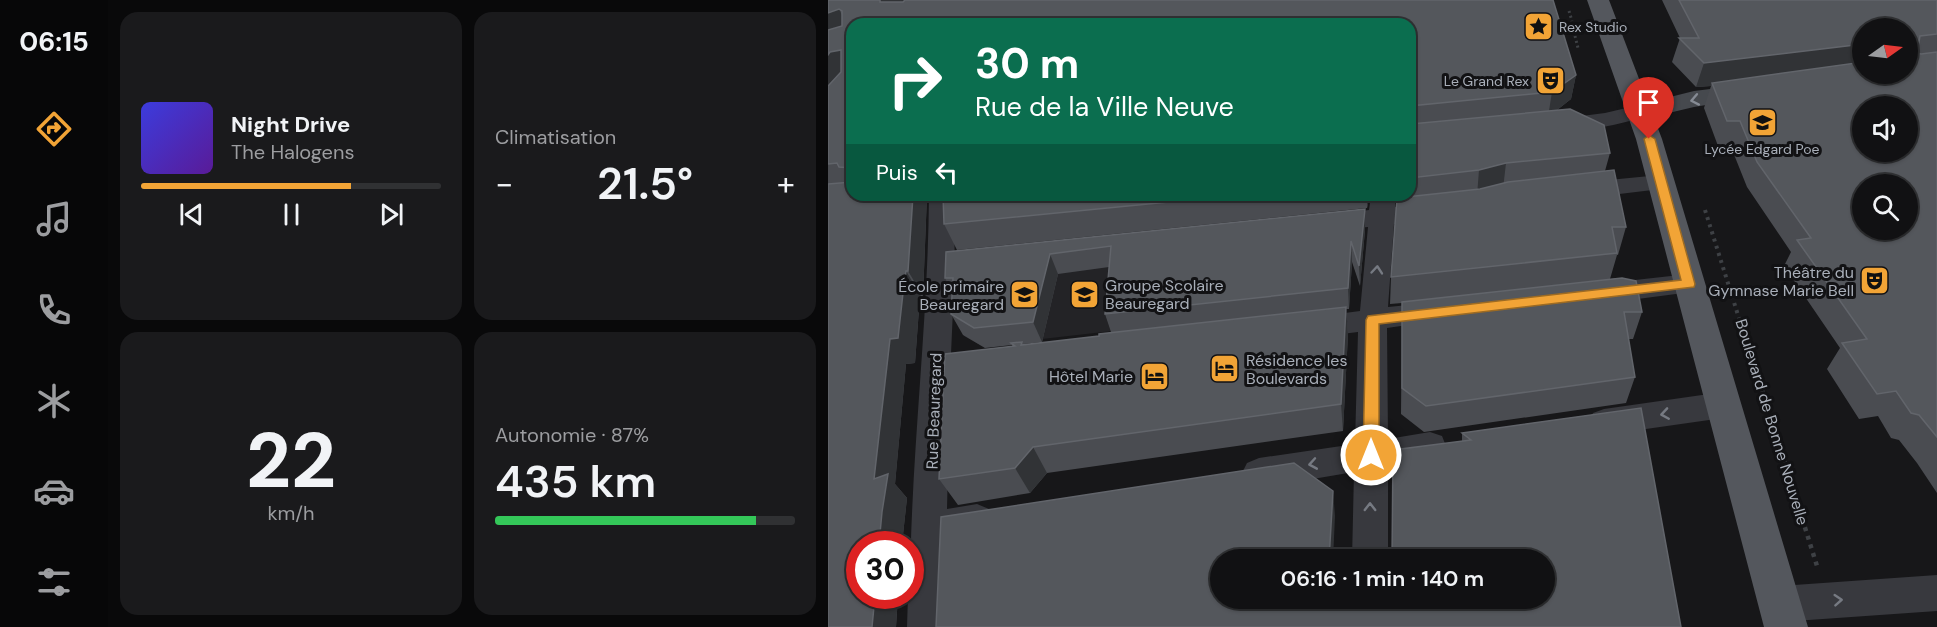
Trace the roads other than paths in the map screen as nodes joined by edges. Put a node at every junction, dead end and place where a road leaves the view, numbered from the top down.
1 (1598, 0) edge
2 (1772, 88) edge
3 (1639, 112) junction
4 (1535, 127) edge
5 (1660, 183) junction
6 (1557, 193) edge
7 (942, 201) edge
8 (1382, 206) edge
9 (1454, 209) edge
10 (1306, 225) edge
11 (1689, 284) junction
12 (1572, 297) edge
13 (1465, 309) edge
14 (1373, 320) junction
15 (1279, 330) edge
16 (1011, 359) edge
17 (935, 368) junction
18 (1723, 405) junction
19 (1575, 426) edge
20 (1462, 442) edge
21 (1371, 455) junction
22 (1226, 479) edge
23 (1010, 515) edge
24 (930, 528) junction
25 (1370, 549) edge
26 (1937, 594) edge
27 (1370, 609) edge
28 (1783, 616) edge
29 (926, 627) edge
30 (1370, 627) edge

1 - 3 main road
2 -> 3 street
3 - 4 street
3 - 5 main road
5 - 6 street
5 - 11 main road
7 - 17 street, Rue Beauregard
8 - 9 street
8 - 10 street
14 -> 8 street
11 - 12 street
11 - 18 main road
13 - 14 street
14 - 15 street
14 - 21 street
16 - 17 street
17 - 24 street, Rue Beauregard
18 -> 19 street
18 - 28 main road
20 - 21 street
21 -> 22 street
25 -> 21 street
23 - 24 street
24 - 29 street, Rue Beauregard
28 -> 26 street
27 - 30 street

